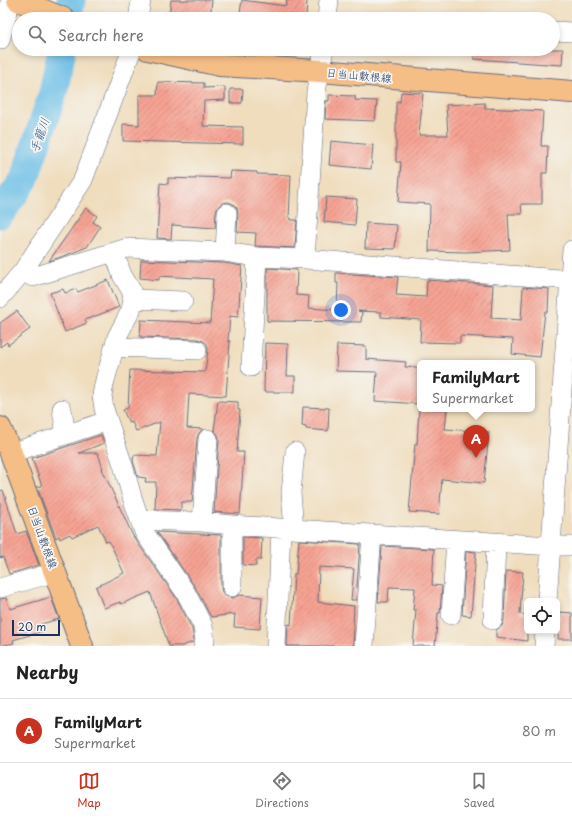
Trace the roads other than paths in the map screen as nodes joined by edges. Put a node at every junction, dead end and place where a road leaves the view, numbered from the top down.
1 (11, 0) edge
2 (18, 0) edge
3 (141, 0) edge
4 (329, 0) edge
5 (47, 12) edge
6 (139, 12) edge
7 (328, 12) edge
8 (560, 31) edge
9 (572, 32) edge
10 (0, 40) edge
11 (129, 56) edge
12 (180, 56) edge
13 (323, 56) edge
14 (320, 71) junction
15 (572, 92) edge
16 (227, 212) dead end
17 (572, 250) edge
18 (114, 252) junction
19 (225, 252) junction
20 (257, 257) junction
21 (305, 259) junction
22 (23, 271) junction
23 (571, 280) edge
24 (0, 298) edge
25 (133, 299) junction
26 (183, 301) dead end
27 (114, 347) junction
28 (197, 350) dead end
29 (251, 367) dead end
30 (62, 409) dead end
31 (107, 420) junction
32 (0, 428) edge
33 (66, 435) junction
34 (208, 439) dead end
35 (295, 452) dead end
36 (12, 453) junction
37 (140, 520) junction
38 (202, 522) junction
39 (232, 525) junction
40 (288, 529) junction
41 (372, 534) junction
42 (456, 540) junction
43 (496, 543) junction
44 (551, 546) junction
45 (572, 546) edge
46 (56, 572) junction
47 (232, 587) dead end
48 (0, 588) edge
49 (547, 598) edge
50 (451, 615) dead end
51 (493, 620) dead end
52 (545, 634) edge
53 (82, 646) edge
54 (203, 646) edge
55 (276, 646) edge
56 (364, 646) edge
57 (544, 646) edge

1 - 10 street
2 - 5 main road
3 - 6 street
4 - 7 street
8 - 9 street
11 - 22 street
12 - 14 main road, 日当山敷根線
13 - 14 street
14 - 15 main road, 日当山敷根線
14 - 21 street
16 - 19 street
17 - 23 street
18 - 19 street
18 - 22 street
18 - 25 street
19 - 20 street
20 - 21 street
20 - 29 street
21 - 23 street
22 - 24 street
23 - 44 street
25 - 26 street
25 - 27 street
27 - 28 street
27 - 31 street
30 - 33 street
31 - 33 street
31 - 37 street
32 - 36 main road, 日当山敷根線
33 - 36 street
34 - 38 street
35 - 40 street
36 - 46 main road, 日当山敷根線
37 - 38 street
37 - 54 street
38 - 39 street
39 - 40 street
39 - 47 street
40 - 41 street
40 - 55 street
41 - 42 street
41 - 56 street
42 - 43 street
42 - 50 street
43 - 44 street
43 - 51 street
44 - 45 street
44 - 49 street
46 - 48 street
46 - 53 main road, 日当山敷根線
52 - 57 street

